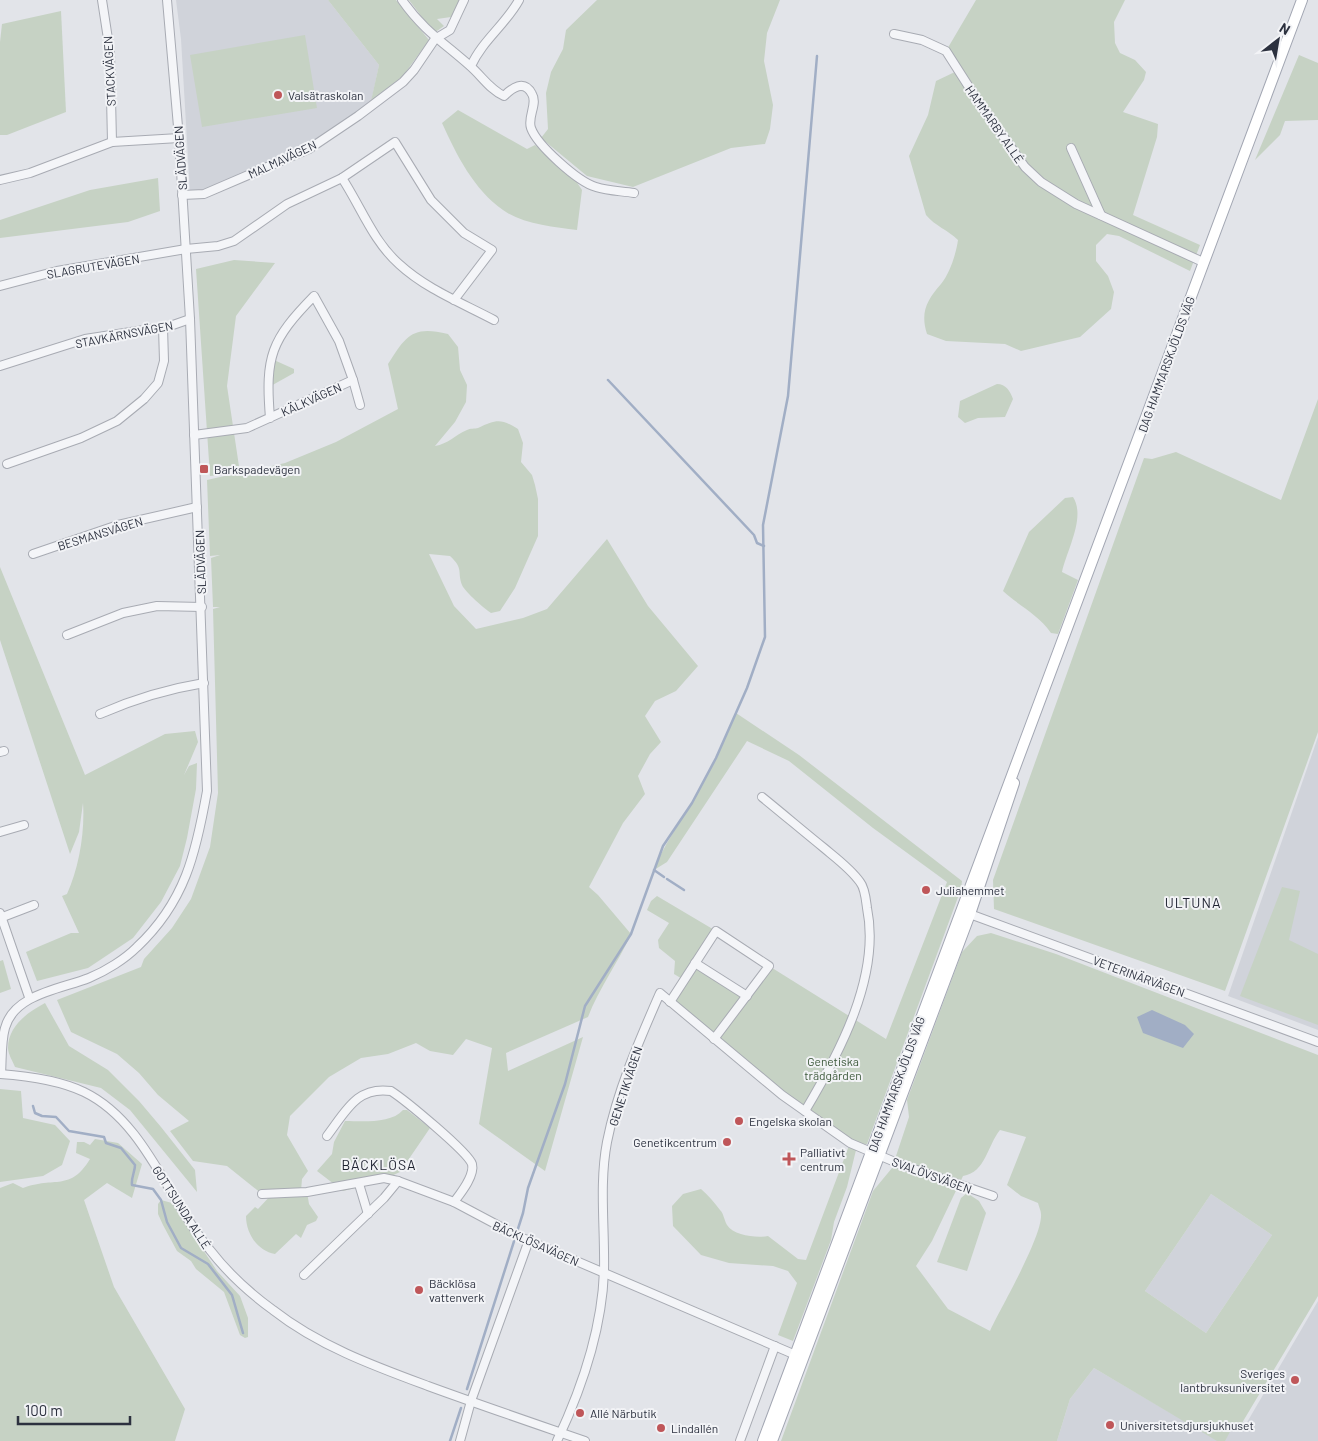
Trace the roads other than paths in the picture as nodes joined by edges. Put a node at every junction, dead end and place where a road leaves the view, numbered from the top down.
1 (102, 0) edge
2 (167, 0) edge
3 (402, 0) edge
4 (464, 0) edge
5 (519, 0) edge
6 (1302, 0) edge
7 (894, 34) dead end
8 (435, 39) junction
9 (471, 66) junction
10 (179, 138) junction
11 (112, 142) junction
12 (1071, 148) dead end
13 (342, 178) junction
14 (0, 180) edge
15 (634, 193) dead end
16 (182, 195) junction
17 (1100, 215) junction
18 (186, 249) junction
19 (1204, 262) junction
20 (0, 286) edge
21 (454, 300) junction
22 (190, 319) junction
23 (494, 320) dead end
24 (163, 327) junction
25 (0, 366) edge
26 (353, 380) junction
27 (360, 406) dead end
28 (270, 418) junction
29 (194, 435) junction
30 (7, 464) dead end
31 (197, 507) junction
32 (33, 554) dead end
33 (202, 607) junction
34 (67, 635) dead end
35 (204, 684) junction
36 (100, 714) dead end
37 (762, 797) dead end
38 (24, 825) dead end
39 (0, 832) edge
40 (34, 905) dead end
41 (965, 912) junction
42 (0, 916) edge
43 (695, 963) junction
44 (747, 996) junction
45 (29, 997) junction
46 (670, 1002) junction
47 (2, 1026) edge
48 (714, 1040) junction
49 (1318, 1042) edge
50 (1, 1074) edge
51 (805, 1111) junction
52 (327, 1136) dead end
53 (876, 1154) junction
54 (398, 1181) junction
55 (359, 1184) junction
56 (262, 1194) dead end
57 (993, 1196) dead end
58 (454, 1202) junction
59 (368, 1214) junction
60 (529, 1240) junction
61 (604, 1272) junction
62 (304, 1275) dead end
63 (775, 1346) junction
64 (799, 1356) junction
65 (471, 1401) junction
66 (561, 1432) junction
67 (460, 1441) edge
68 (557, 1441) edge
69 (585, 1441) edge
70 (740, 1441) edge
71 (763, 1441) edge
72 (772, 1441) edge

1 - 11 street, STACKVÄGEN
2 - 10 street, SLÄDVÄGEN
3 - 8 street
4 - 8 street, MALMAVÄGEN
5 - 9 street
6 - 19 main road, DAG HAMMARSKJÖLDS VÄG
7 - 17 street, HAMMARBY ALLÉ
8 - 9 street
8 - 16 street, MALMAVÄGEN
9 - 15 street
10 - 11 street
10 - 16 street, SLÄDVÄGEN
11 - 14 street
12 - 17 street
13 - 18 street, SLAGRUTEVÄGEN
13 - 21 street
13 - 21 street, SLAGRUTEVÄGEN
16 - 18 street, SLÄDVÄGEN
17 - 19 street, HAMMARBY ALLÉ
18 - 20 street, SLAGRUTEVÄGEN
18 - 22 street, SLÄDVÄGEN
19 - 41 main road, DAG HAMMARSKJÖLDS VÄG
21 - 23 street
22 - 24 street, STAVKÄRNSVÄGEN
22 - 29 street, SLÄDVÄGEN
24 - 25 street, STAVKÄRNSVÄGEN
24 - 30 street
26 - 27 street, KÄLKVÄGEN
26 - 28 street, KÄLKVÄGEN
26 - 28 street, KÄLKVÄGEN
28 - 29 street, KÄLKVÄGEN
29 - 31 street, SLÄDVÄGEN
31 - 32 street, BESMANSVÄGEN
31 - 33 street, SLÄDVÄGEN
33 - 34 street
33 - 35 street, SLÄDVÄGEN
35 - 36 street
35 - 45 street, SLÄDVÄGEN
37 - 51 street
38 - 39 street
40 - 42 street
41 - 49 street, VETERINÄRVÄGEN
41 - 53 main road, DAG HAMMARSKJÖLDS VÄG
42 - 45 street
43 - 44 street
43 - 44 street
43 - 46 street
44 - 48 street
45 - 47 street
46 - 48 street
46 - 61 street, GENETIKVÄGEN
47 - 50 street
48 - 51 street
50 - 65 street, GOTTSUNDA ALLÉ
51 - 53 street
52 - 58 street
53 - 57 street, SVALÖVSVÄGEN
53 - 64 main road, DAG HAMMARSKJÖLDS VÄG
54 - 55 street, BÄCKLÖSAVÄGEN
54 - 58 street, BÄCKLÖSAVÄGEN
54 - 59 street
55 - 56 street, BÄCKLÖSAVÄGEN
55 - 59 street
58 - 60 street, BÄCKLÖSAVÄGEN
59 - 62 street
60 - 61 street, BÄCKLÖSAVÄGEN
60 - 65 street
61 - 63 street, BÄCKLÖSAVÄGEN
61 - 66 street, GENETIKVÄGEN
63 - 64 street, BÄCKLÖSAVÄGEN
63 - 70 street
64 - 71 main road, DAG HAMMARSKJÖLDS VÄG
64 - 72 main road, DAG HAMMARSKJÖLDS VÄG
65 - 66 street, GOTTSUNDA ALLÉ
65 - 67 street
66 - 68 street, GENETIKVÄGEN
66 - 69 street, GOTTSUNDA ALLÉ

